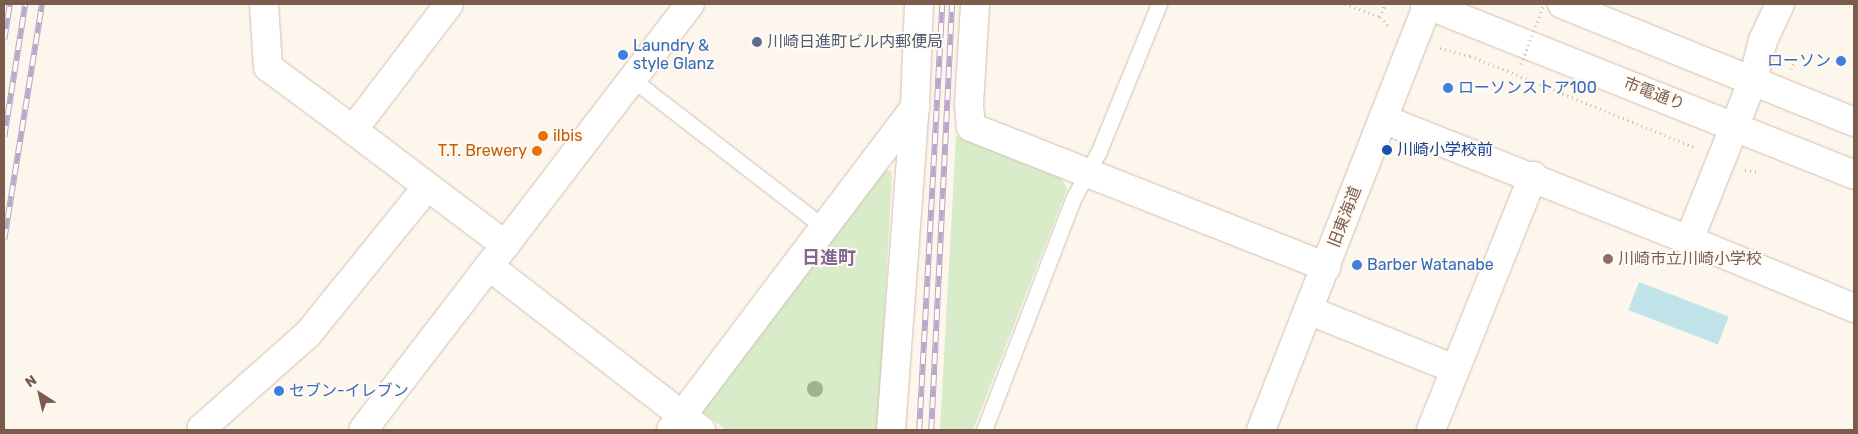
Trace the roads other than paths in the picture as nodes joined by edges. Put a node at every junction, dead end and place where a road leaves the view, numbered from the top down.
1 (264, 4) edge
2 (449, 4) edge
3 (690, 4) edge
4 (918, 4) edge
5 (975, 4) edge
6 (1159, 4) edge
7 (1427, 4) edge
8 (1562, 4) edge
9 (1780, 4) edge
10 (1594, 9) edge
11 (632, 79) junction
12 (1753, 80) junction
13 (915, 107) junction
14 (1383, 118) junction
15 (1854, 122) edge
16 (1735, 126) junction
17 (353, 130) junction
18 (1087, 173) junction
19 (1854, 175) edge
20 (1533, 176) junction
21 (427, 187) junction
22 (825, 228) junction
23 (1689, 240) junction
24 (498, 256) junction
25 (1326, 267) junction
26 (1854, 308) edge
27 (1308, 310) junction
28 (1455, 369) junction
29 (684, 426) edge
30 (202, 429) edge
31 (363, 430) edge
32 (891, 430) edge
33 (984, 430) edge
34 (1261, 430) edge
35 (1431, 430) edge

1 - 17 street
2 - 17 street
3 - 11 street
4 - 13 street
5 - 18 street
6 - 18 lane
7 - 14 street, 旧東海道
7 - 16 street, 市電通り
8 - 10 street
9 - 12 street
10 - 12 street
11 - 22 lane
11 - 24 street
12 - 15 street
12 - 16 street
13 - 22 street
13 - 32 street
14 - 20 street
14 - 25 street, 旧東海道
16 - 19 street, 市電通り
16 - 23 street
17 - 21 street
18 - 25 street
18 - 33 lane
20 - 23 street
20 - 28 street
21 - 24 street
21 - 30 street
22 - 29 street
23 - 26 street
24 - 29 street
24 - 31 street
25 - 27 street, 旧東海道
27 - 28 street
27 - 34 street, 旧東海道
28 - 35 street

